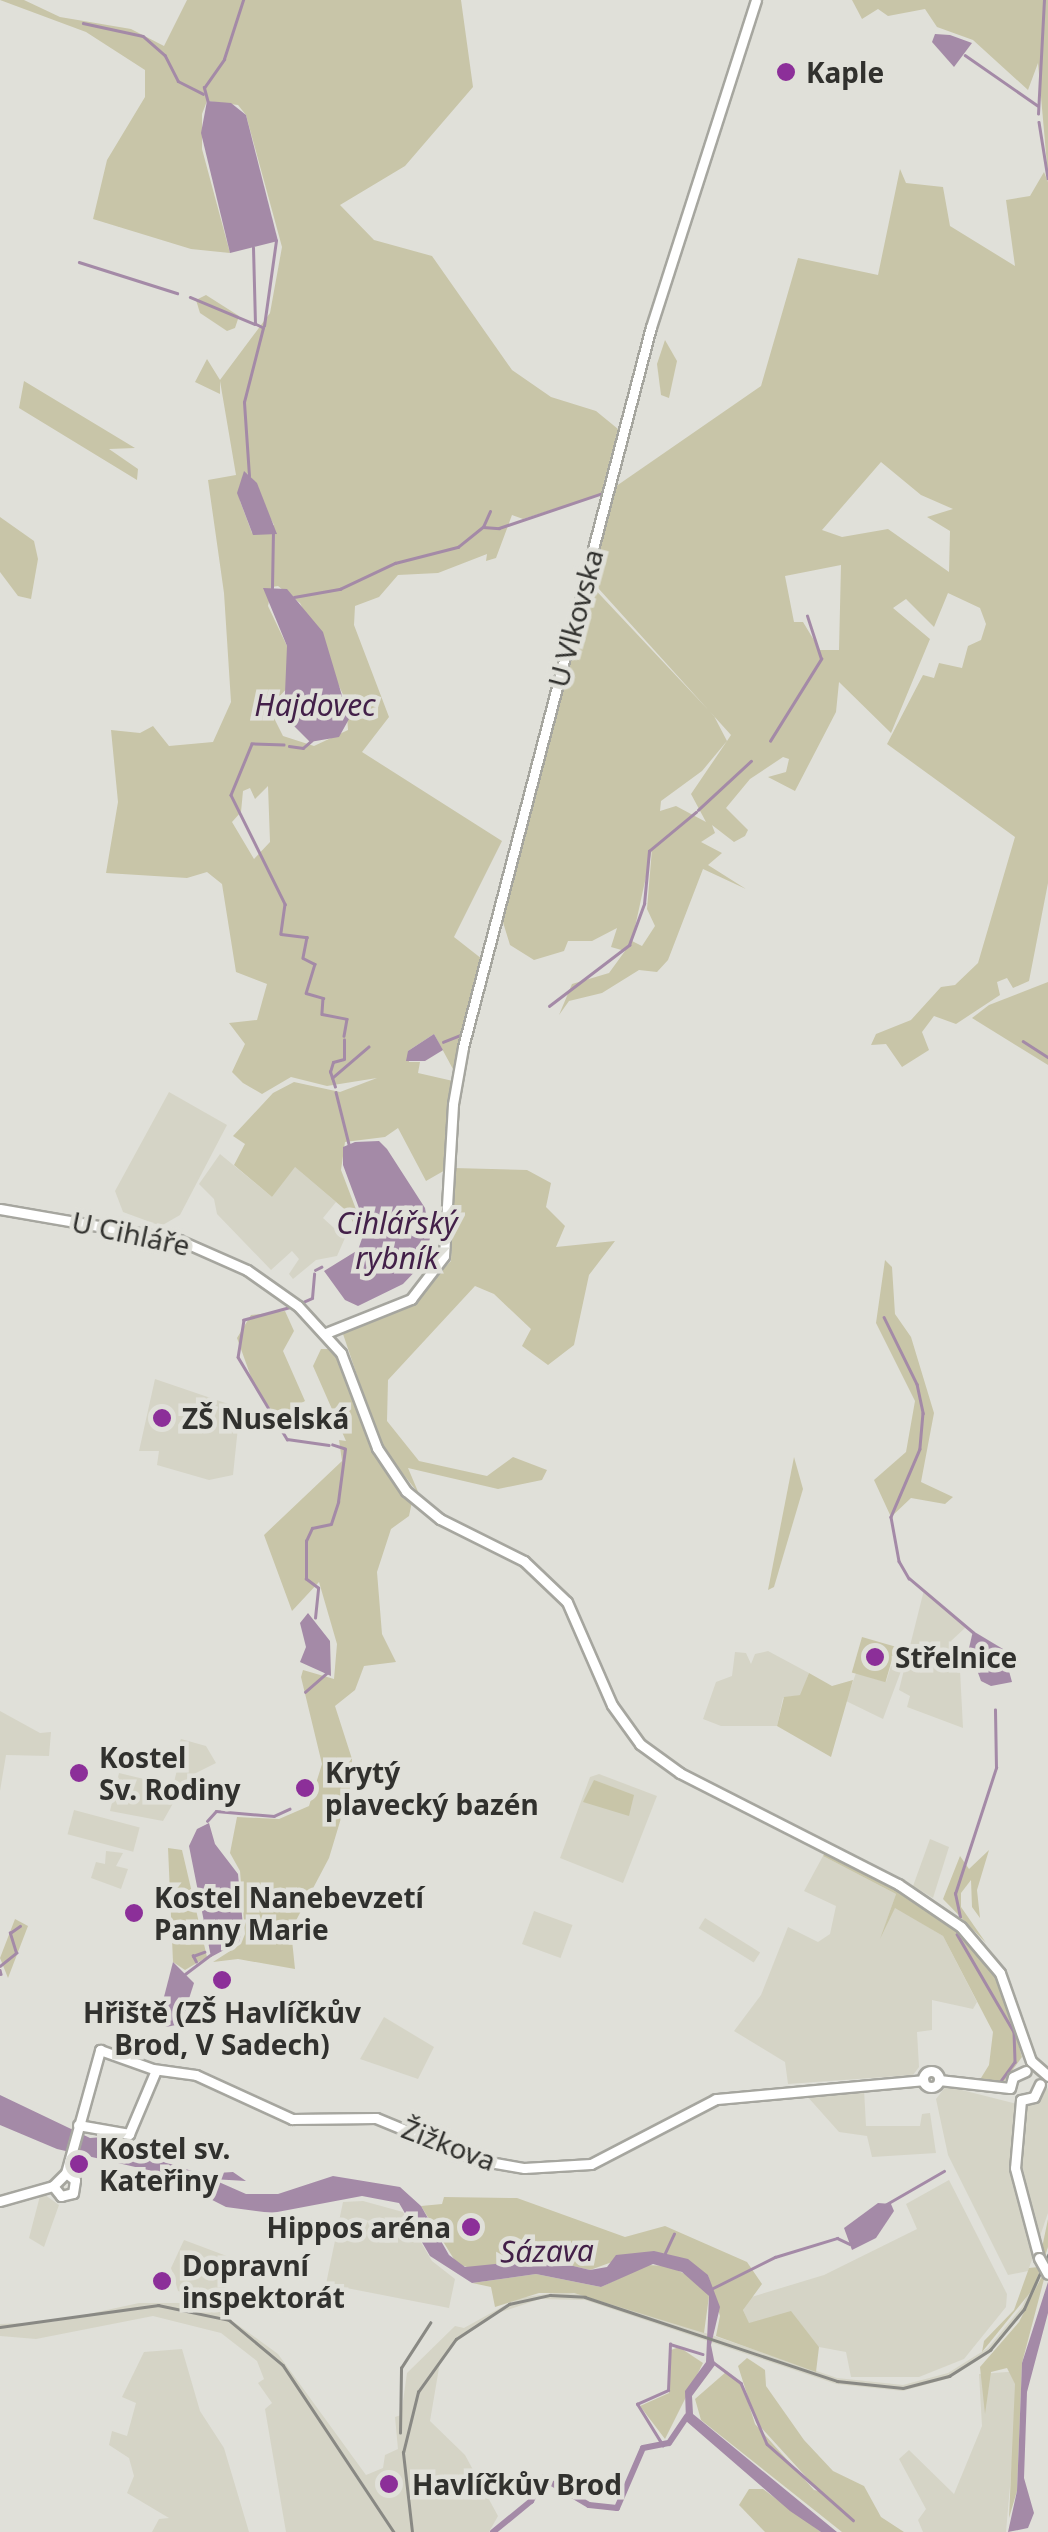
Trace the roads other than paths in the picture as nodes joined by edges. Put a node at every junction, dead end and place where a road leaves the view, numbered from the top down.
1 (756, 0) edge
2 (0, 1209) edge
3 (326, 1333) junction
4 (1024, 2038) junction
5 (156, 2070) junction
6 (1026, 2071) junction
7 (1048, 2076) edge
8 (1044, 2084) edge
9 (1010, 2088) junction
10 (1021, 2100) junction
11 (78, 2126) junction
12 (66, 2174) junction
13 (53, 2186) junction
14 (1, 2201) edge
15 (1048, 2274) edge

1 - 3 main road, U Vlkovska
2 - 3 main road, U Cihláře
3 - 4 main road, U Cihláře
4 - 6 main road
4 - 7 main road
5 - 9 main road, Žižkova
5 - 11 main road
5 - 11 main road, Žižkova
6 - 8 main road
6 - 9 main road
8 - 10 main road
9 - 10 main road
10 - 15 main road, bridge
11 - 12 main road
12 - 13 main road
12 - 13 main road
13 - 14 main road

